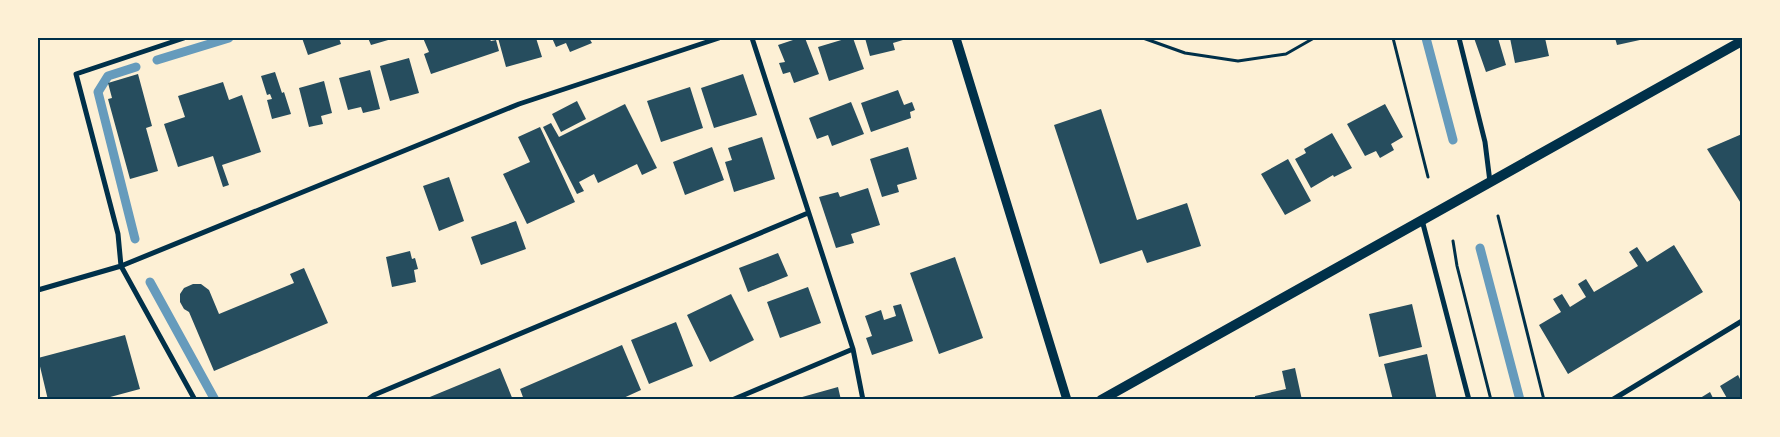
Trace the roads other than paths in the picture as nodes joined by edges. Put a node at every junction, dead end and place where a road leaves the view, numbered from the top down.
1 (184, 38) edge
2 (719, 38) edge
3 (752, 38) edge
4 (956, 38) edge
5 (1459, 38) edge
6 (1742, 41) edge
7 (1490, 182) junction
8 (808, 213) junction
9 (1422, 220) junction
10 (122, 266) junction
11 (38, 290) edge
12 (1742, 321) edge
13 (852, 349) junction
14 (195, 400) edge
15 (367, 400) edge
16 (732, 400) edge
17 (863, 400) edge
18 (1067, 400) edge
19 (1102, 400) edge
20 (1469, 400) edge
21 (1612, 400) edge

1 - 10 street
2 - 10 street
3 - 8 street
4 - 18 street
5 - 7 street
6 - 7 main road
7 - 9 main road
8 - 13 street
8 - 15 street
9 - 19 main road
9 - 20 street
10 - 11 street
10 - 14 street
12 - 21 street
13 - 16 street
13 - 17 street

